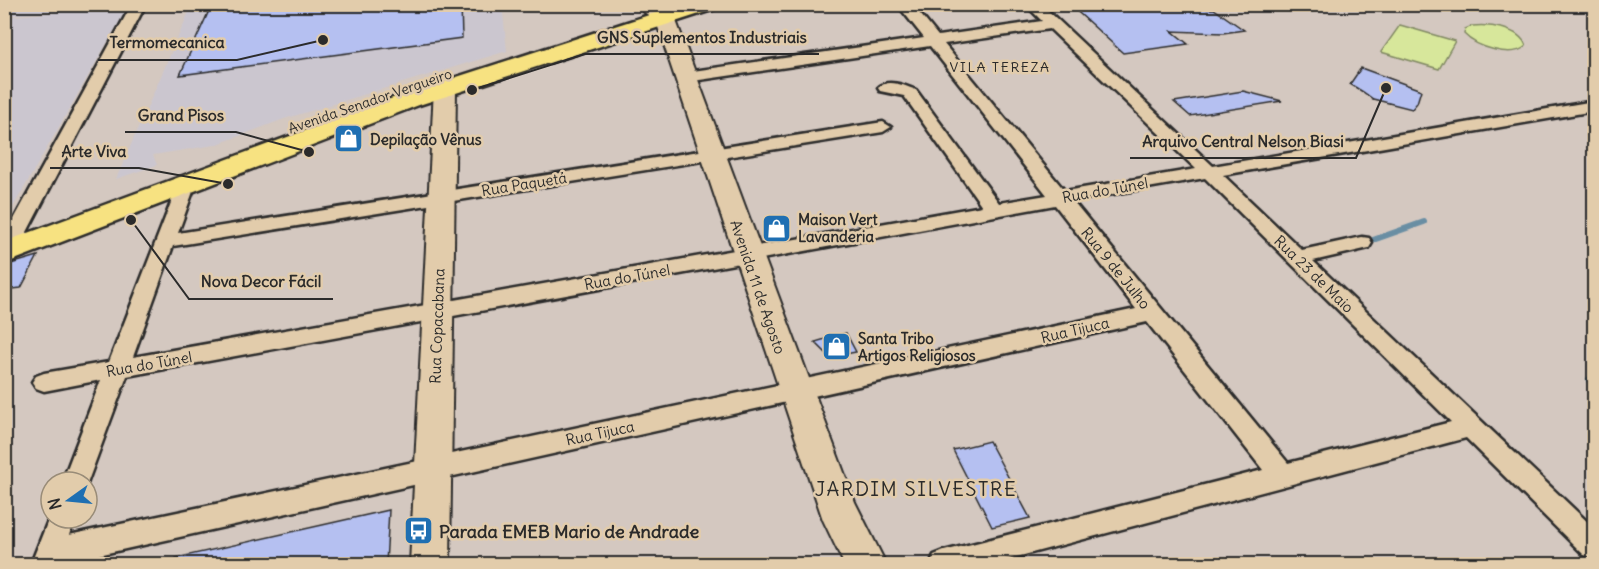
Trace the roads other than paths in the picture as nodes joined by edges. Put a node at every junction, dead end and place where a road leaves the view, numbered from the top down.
1 (139, 4) edge
2 (707, 4) edge
3 (904, 4) edge
4 (1032, 4) edge
5 (664, 11) edge
6 (1052, 24) junction
7 (933, 40) junction
8 (686, 77) junction
9 (445, 88) junction
10 (886, 88) dead end
11 (1594, 106) edge
12 (883, 127) dead end
13 (713, 154) junction
14 (1209, 172) junction
15 (186, 186) junction
16 (441, 197) junction
17 (1060, 198) junction
18 (994, 210) junction
19 (166, 242) junction
20 (12, 243) edge
21 (1362, 243) dead end
22 (747, 255) junction
23 (1297, 258) junction
24 (438, 311) junction
25 (1152, 313) junction
26 (118, 369) junction
27 (44, 382) dead end
28 (795, 392) junction
29 (1470, 427) junction
30 (433, 467) junction
31 (80, 470) edge
32 (1282, 476) junction
33 (57, 530) edge
34 (1594, 546) edge
35 (46, 558) edge
36 (430, 564) edge
37 (866, 564) edge
38 (944, 564) edge

1 - 20 street
2 - 5 main road, Avenida Senador Vergueiro
3 - 7 street, Rua 9 de Julho
4 - 6 street, Rua 23 de Maio
5 - 8 street, Avenida 11 de Agosto
5 - 9 main road, Avenida Senador Vergueiro
5 - 20 main road, Avenida Senador Vergueiro
6 - 7 street
6 - 14 street, Rua 23 de Maio
7 - 8 street
7 - 17 street, Rua 9 de Julho
8 - 13 street, Avenida 11 de Agosto
9 - 15 main road, Avenida Senador Vergueiro
9 - 16 street, Rua Copacabana
10 - 18 street
11 - 14 street, Rua do Túnel
12 - 13 street, Rua Paquetá
13 - 16 street, Rua Paquetá
13 - 22 street, Avenida 11 de Agosto
14 - 17 street, Rua do Túnel
14 - 23 street, Rua 23 de Maio
15 - 19 street
15 - 20 main road, Avenida Senador Vergueiro
16 - 19 street, Rua Paquetá
16 - 24 street, Rua Copacabana
17 - 18 street, Rua do Túnel
17 - 25 street, Rua 9 de Julho
18 - 22 street, Rua do Túnel
19 - 26 street
21 - 23 street
22 - 24 street, Rua do Túnel
22 - 28 street, Avenida 11 de Agosto
23 - 29 street, Rua 23 de Maio
24 - 26 street, Rua do Túnel
24 - 30 street, Rua Copacabana
25 - 28 street, Rua Tijuca
25 - 32 street, Rua 9 de Julho
26 - 27 street, Rua do Túnel
26 - 31 street
28 - 30 street, Rua Tijuca
28 - 37 street, Avenida 11 de Agosto
29 - 32 street
29 - 34 street, Rua 23 de Maio
30 - 35 street, Rua Tijuca
30 - 36 street, Rua Copacabana
32 - 38 street
33 - 35 street

